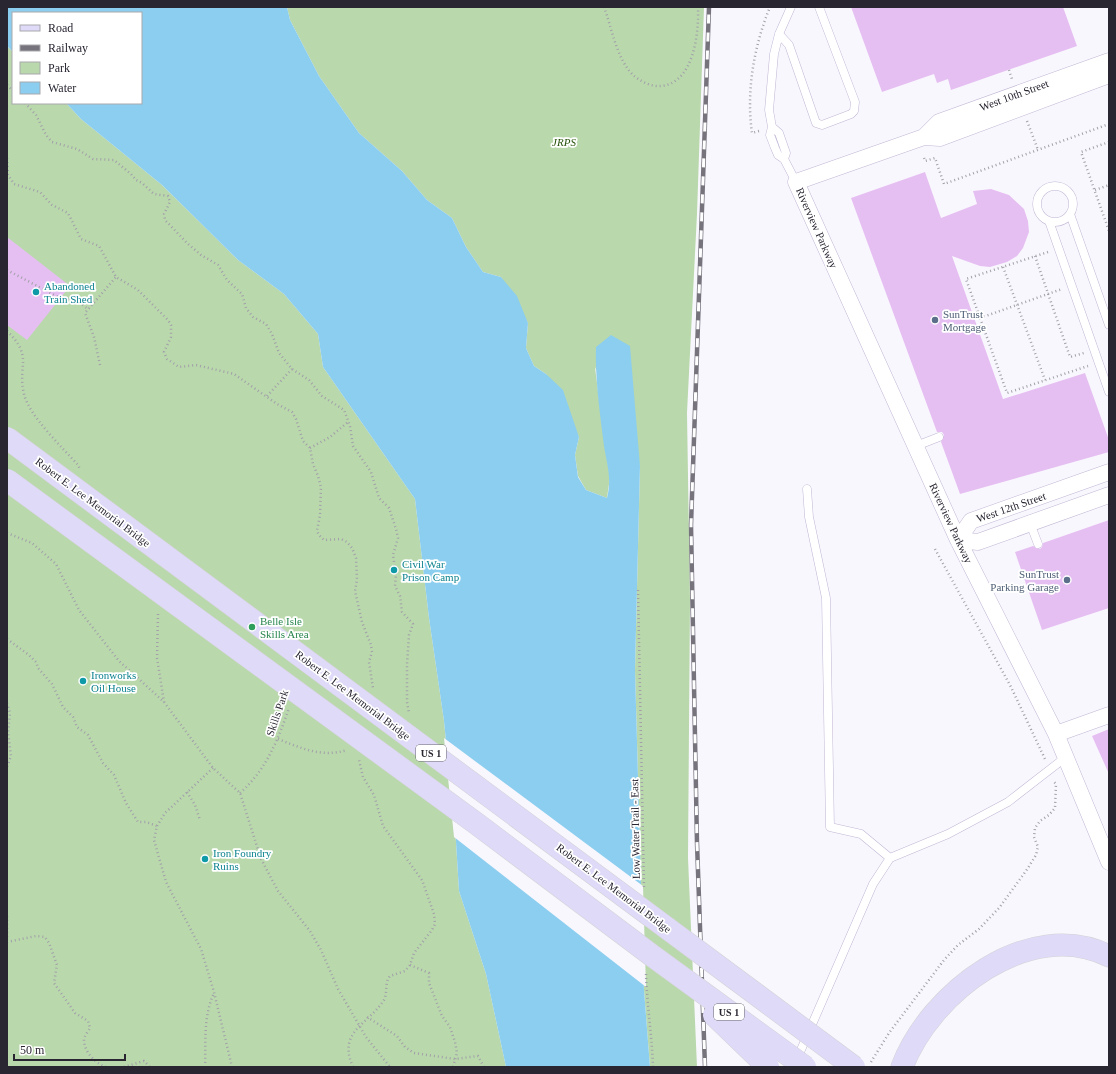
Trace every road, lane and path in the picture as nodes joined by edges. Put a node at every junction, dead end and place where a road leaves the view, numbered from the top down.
1 (604, 7) edge
2 (698, 7) edge
3 (770, 7) edge
4 (791, 7) edge
5 (819, 7) edge
6 (779, 34) junction
7 (1109, 61) edge
8 (1009, 70) dead end
9 (1109, 75) edge
10 (1012, 80) dead end
11 (26, 104) edge
12 (1027, 120) dead end
13 (1109, 124) edge
14 (764, 130) dead end
15 (924, 137) junction
16 (1109, 142) edge
17 (1038, 150) junction
18 (7, 158) edge
19 (924, 158) dead end
20 (796, 182) junction
21 (1109, 185) edge
22 (1095, 190) junction
23 (1070, 214) junction
24 (1049, 221) junction
25 (1109, 229) edge
26 (1058, 248) junction
27 (1035, 256) junction
28 (1003, 267) junction
29 (7, 270) edge
30 (116, 277) junction
31 (1064, 289) dead end
32 (1048, 294) junction
33 (1017, 305) junction
34 (88, 309) junction
35 (980, 318) junction
36 (1109, 325) edge
37 (100, 365) dead end
38 (292, 369) junction
39 (1045, 380) junction
40 (1109, 392) edge
41 (267, 396) junction
42 (348, 422) junction
43 (939, 437) dead end
44 (7, 438) edge
45 (916, 446) junction
46 (310, 448) junction
47 (1109, 472) edge
48 (7, 480) edge
49 (807, 489) dead end
50 (1109, 495) edge
51 (1030, 523) junction
52 (7, 533) edge
53 (958, 540) junction
54 (1038, 544) dead end
55 (935, 549) dead end
56 (946, 568) dead end
57 (638, 590) dead end
58 (7, 639) edge
59 (374, 689) dead end
60 (7, 703) edge
61 (289, 706) dead end
62 (408, 715) dead end
63 (1109, 715) edge
64 (1056, 734) junction
65 (278, 739) junction
66 (350, 749) dead end
67 (360, 753) dead end
68 (1066, 757) junction
69 (7, 766) edge
70 (213, 768) junction
71 (187, 792) junction
72 (240, 793) junction
73 (200, 820) dead end
74 (157, 826) junction
75 (890, 858) junction
76 (1109, 862) edge
77 (644, 890) dead end
78 (7, 916) edge
79 (7, 941) edge
80 (1109, 956) edge
81 (650, 963) junction
82 (410, 965) junction
83 (214, 992) junction
84 (367, 1017) junction
85 (359, 1026) junction
86 (455, 1059) junction
87 (389, 1066) edge
88 (106, 1067) edge
89 (124, 1067) edge
90 (150, 1067) edge
91 (205, 1067) edge
92 (232, 1067) edge
93 (353, 1067) edge
94 (453, 1067) edge
95 (484, 1067) edge
96 (653, 1067) edge
97 (768, 1067) edge
98 (793, 1067) edge
99 (805, 1067) edge
100 (854, 1067) edge
101 (902, 1067) edge

1 - 2 path
3 - 14 path
4 - 6 lane
5 - 6 lane
6 - 20 lane
7 - 15 street, West 10th Street
8 - 10 path
9 - 15 street, West 10th Street
11 - 38 path
12 - 17 path
13 - 17 path
15 - 20 street, West 10th Street
16 - 22 path
17 - 19 path
18 - 30 path
20 - 45 street, Riverview Parkway
21 - 22 path
22 - 25 path
23 - 24 lane
23 - 24 lane
23 - 36 lane
24 - 26 lane
26 - 27 path
26 - 40 lane
27 - 28 path
27 - 32 path
28 - 33 path
28 - 35 path
29 - 34 path
30 - 34 path
30 - 41 path
31 - 32 path
32 - 33 path
32 - 39 path
33 - 35 path
33 - 39 path
34 - 37 path
35 - 39 path
38 - 41 path
38 - 42 path
41 - 46 path
42 - 46 path
42 - 62 path
43 - 45 lane
44 - 100 main road, Robert E. Lee Memorial Bridge / US 1, bridge
45 - 53 street, Riverview Parkway
46 - 59 path
47 - 53 street, West 12th Street
48 - 81 main road, US 1, bridge
49 - 75 lane
50 - 51 street, West 12th Street
51 - 53 street, West 12th Street
51 - 54 lane
52 - 70 path
53 - 64 street, Riverview Parkway
55 - 56 path
57 - 77 path, Low Water Trail - East
58 - 74 path
60 - 69 path
61 - 65 path, Skills Park
63 - 64 street
64 - 68 street, Riverview Parkway
65 - 66 path
65 - 72 path, Skills Park
67 - 82 path
68 - 75 lane
68 - 76 street, Riverview Parkway
70 - 71 path
70 - 72 path
71 - 73 path
71 - 74 path
72 - 85 path
74 - 83 path
75 - 98 lane
78 - 79 path
79 - 88 path
80 - 101 main road
81 - 96 path
81 - 97 main road, bridge
81 - 99 main road, US 1, bridge
82 - 84 path
82 - 86 path
83 - 91 path
83 - 92 path
84 - 85 path
84 - 86 path
85 - 87 path
85 - 93 path
86 - 94 path
86 - 95 path
89 - 90 path

